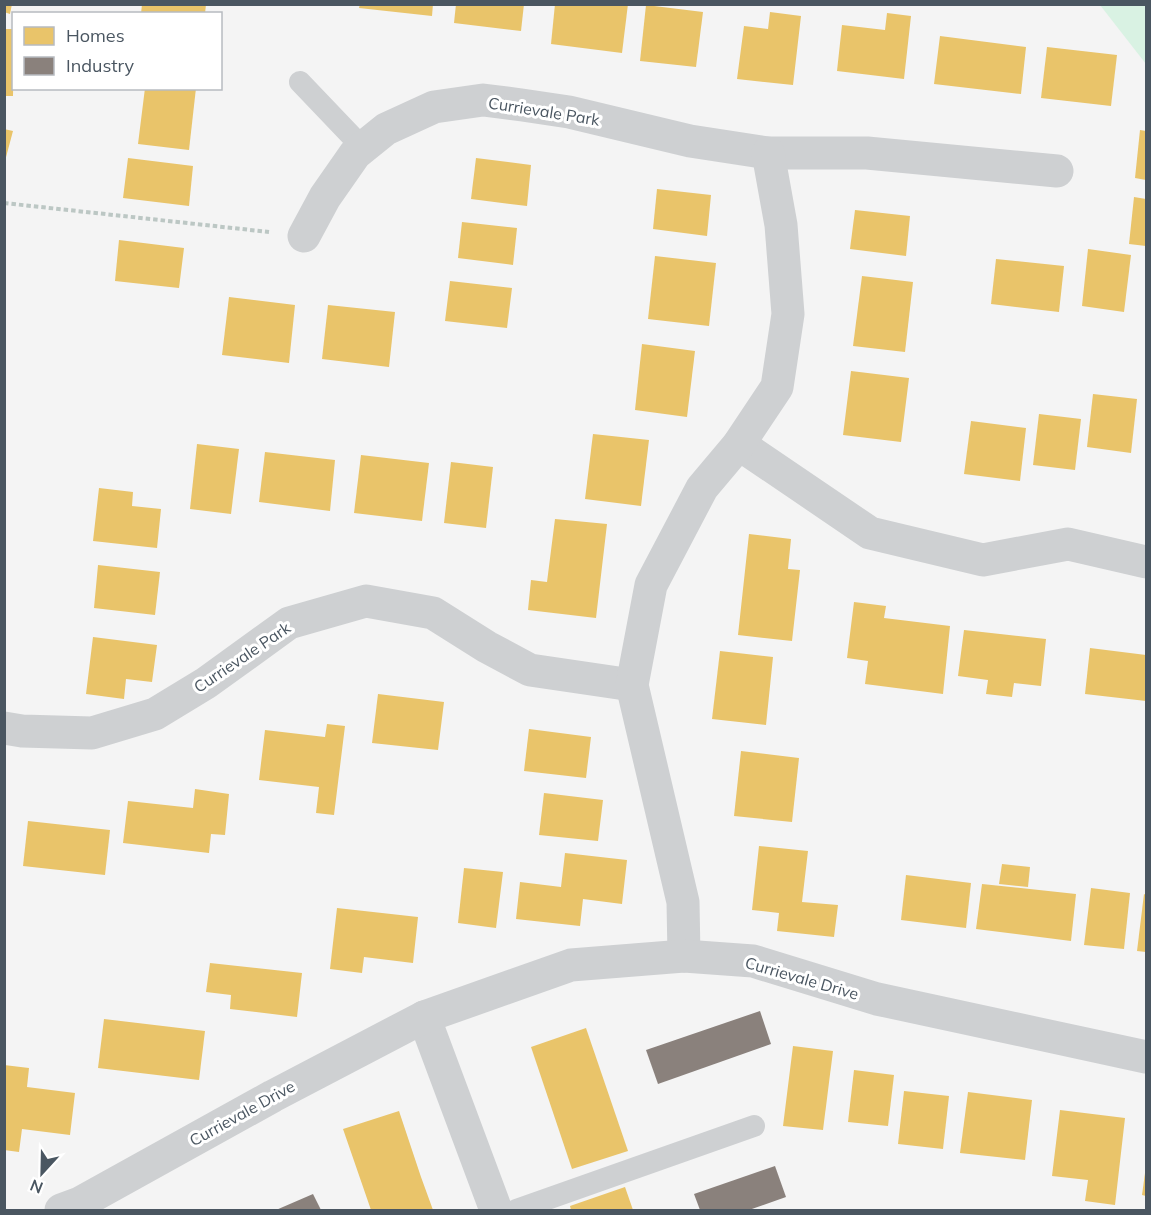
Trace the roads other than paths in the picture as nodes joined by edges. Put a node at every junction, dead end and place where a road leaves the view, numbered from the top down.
1 (300, 82) dead end
2 (363, 148) junction
3 (768, 153) junction
4 (1057, 171) dead end
5 (304, 236) road end
6 (739, 444) junction
7 (1146, 562) edge
8 (632, 685) junction
9 (13, 729) edge
10 (684, 956) junction
11 (424, 1017) junction
12 (1146, 1057) edge
13 (754, 1126) dead end
14 (61, 1210) edge
15 (496, 1210) edge
16 (516, 1210) edge

1 - 2 lane
2 - 3 street, Currievale Park
2 - 5 street, Currievale Park
3 - 4 street, Currievale Park
3 - 6 street
6 - 7 street
6 - 8 street
8 - 9 street, Currievale Park
8 - 10 street
10 - 11 street, Currievale Drive
10 - 12 street, Currievale Drive
11 - 14 street, Currievale Drive
11 - 15 street
13 - 16 lane

